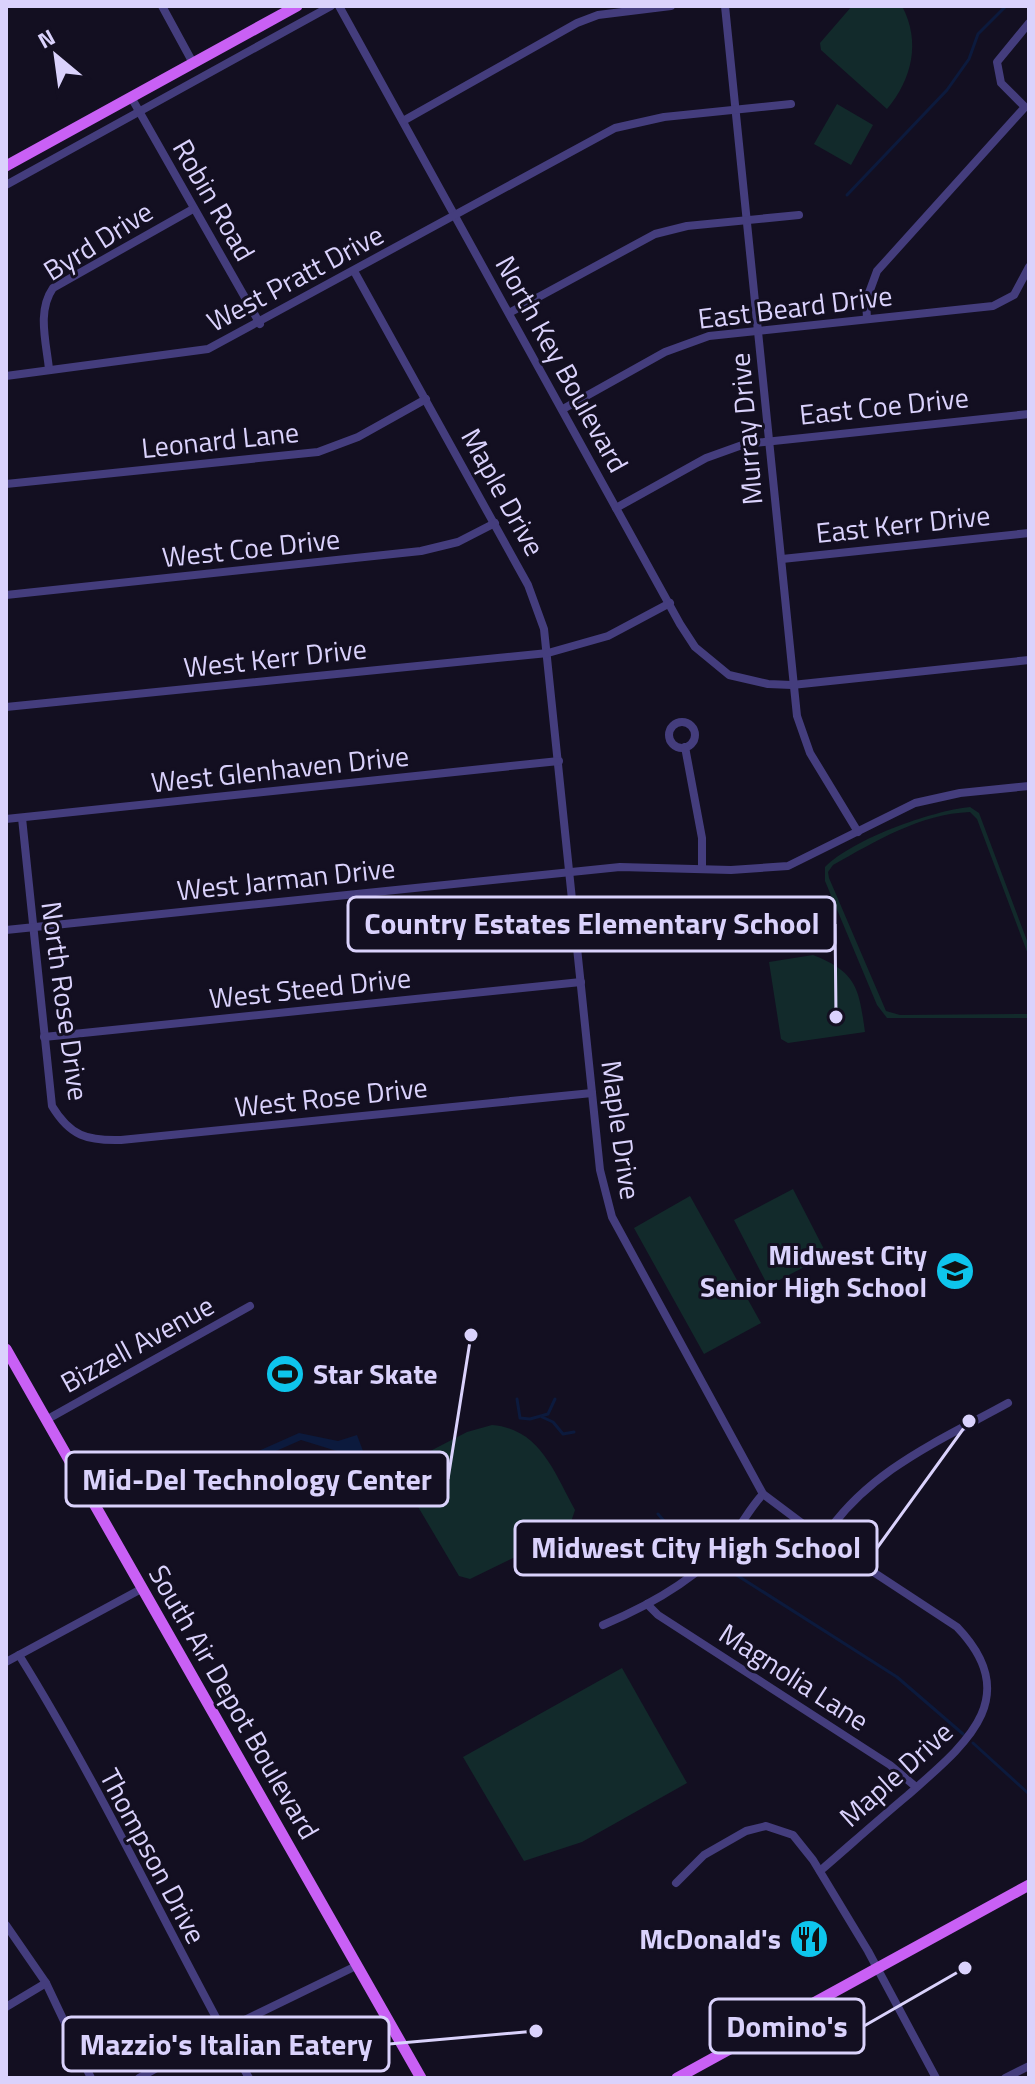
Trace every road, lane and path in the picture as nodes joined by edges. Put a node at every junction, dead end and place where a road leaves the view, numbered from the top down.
1 (162, 6) edge
2 (297, 6) edge
3 (331, 6) edge
4 (339, 6) edge
5 (671, 6) edge
6 (725, 6) edge
7 (1029, 23) edge
8 (193, 63) junction
9 (131, 97) junction
10 (791, 104) dead end
11 (1027, 109) edge
12 (139, 111) junction
13 (734, 111) junction
14 (403, 121) junction
15 (6, 166) edge
16 (6, 185) edge
17 (193, 209) junction
18 (799, 215) dead end
19 (457, 216) junction
20 (746, 219) junction
21 (1029, 267) edge
22 (354, 271) junction
23 (509, 313) junction
24 (867, 318) junction
25 (260, 324) junction
26 (759, 329) junction
27 (49, 369) junction
28 (6, 376) edge
29 (426, 399) junction
30 (563, 409) junction
31 (1029, 414) edge
32 (768, 439) junction
33 (6, 484) edge
34 (616, 508) junction
35 (495, 523) junction
36 (1029, 533) edge
37 (782, 559) junction
38 (6, 595) edge
39 (670, 603) junction
40 (548, 653) junction
41 (1029, 660) edge
42 (792, 685) junction
43 (6, 707) edge
44 (685, 747) dead end
45 (559, 761) junction
46 (1029, 786) edge
47 (22, 818) junction
48 (6, 819) edge
49 (858, 832) junction
50 (702, 868) junction
51 (571, 872) junction
52 (31, 928) junction
53 (6, 930) edge
54 (581, 982) junction
55 (44, 1037) junction
56 (592, 1093) junction
57 (76, 1135) joint
58 (250, 1306) dead end
59 (6, 1349) edge
60 (1008, 1403) dead end
61 (46, 1420) junction
62 (763, 1494) junction
63 (823, 1539) junction
64 (143, 1588) junction
65 (647, 1604) junction
66 (603, 1625) dead end
67 (19, 1655) junction
68 (6, 1662) edge
69 (916, 1787) junction
70 (820, 1871) junction
71 (676, 1883) dead end
72 (1029, 1885) edge
73 (6, 1925) edge
74 (356, 1966) junction
75 (877, 1969) junction
76 (46, 1983) junction
77 (6, 2007) edge
78 (222, 2031) junction
79 (1029, 2066) edge
80 (91, 2078) edge
81 (139, 2078) edge
82 (249, 2078) edge
83 (421, 2078) edge
84 (677, 2078) edge
85 (936, 2078) edge
86 (1005, 2078) edge

1 - 8 street
2 - 8 main road
3 - 12 street
4 - 14 street, North Key Boulevard
5 - 14 street
6 - 13 street, Murray Drive
7 - 11 street
8 - 9 main road
9 - 12 street, Robin Road
9 - 15 main road
10 - 13 street, West Pratt Drive
11 - 24 street
12 - 16 street
12 - 17 street, Robin Road
13 - 19 street, West Pratt Drive
13 - 20 street, Murray Drive
14 - 19 street, North Key Boulevard
17 - 25 street, Robin Road
17 - 27 street, Byrd Drive
18 - 20 street
19 - 22 street, West Pratt Drive
19 - 23 street, North Key Boulevard
20 - 23 street
20 - 26 street, Murray Drive
21 - 24 street, East Beard Drive
22 - 25 street, West Pratt Drive
22 - 29 street, Maple Drive
23 - 30 street, North Key Boulevard
24 - 26 street, East Beard Drive
25 - 27 street, West Pratt Drive
26 - 30 street, East Beard Drive
26 - 32 street, Murray Drive
27 - 28 street, West Pratt Drive
29 - 33 street, Leonard Lane
29 - 35 street, Maple Drive
30 - 34 street, North Key Boulevard
31 - 32 street, East Coe Drive
32 - 34 street, East Coe Drive
32 - 37 street, Murray Drive
34 - 39 street, North Key Boulevard
35 - 38 street, West Coe Drive
35 - 40 street, Maple Drive
36 - 37 street, East Kerr Drive
37 - 42 street, Murray Drive
39 - 40 street
39 - 42 street, North Key Boulevard
40 - 43 street, West Kerr Drive
40 - 45 street, Maple Drive
41 - 42 street, North Key Boulevard
42 - 49 street, Murray Drive
44 - 50 street
45 - 47 street, West Glenhaven Drive
45 - 51 street, Maple Drive
46 - 49 street, West Jarman Drive
47 - 48 street, West Glenhaven Drive
47 - 52 street, North Rose Drive
49 - 50 street, West Jarman Drive
50 - 51 street, West Jarman Drive
51 - 52 street, West Jarman Drive
51 - 54 street, Maple Drive
52 - 53 street, West Jarman Drive
52 - 55 street, North Rose Drive
54 - 55 street, West Steed Drive
54 - 56 street, Maple Drive
55 - 57 street, North Rose Drive
56 - 57 street, West Rose Drive
56 - 62 street, Maple Drive
58 - 61 street, Bizzell Avenue
59 - 61 main road, South Air Depot Boulevard
60 - 63 street
61 - 64 main road, South Air Depot Boulevard
62 - 63 street, Maple Drive
62 - 65 street
63 - 69 street, Maple Drive
64 - 67 street
64 - 74 main road, South Air Depot Boulevard
65 - 66 street
65 - 69 street, Magnolia Lane
67 - 68 street
67 - 78 street, Thompson Drive
69 - 70 street, Maple Drive
70 - 71 street
70 - 75 street
72 - 75 main road
73 - 76 street
74 - 78 street
74 - 83 main road, South Air Depot Boulevard
75 - 84 main road
75 - 85 street
76 - 77 street
76 - 80 street
78 - 81 street
78 - 82 street, Thompson Drive
79 - 86 street

